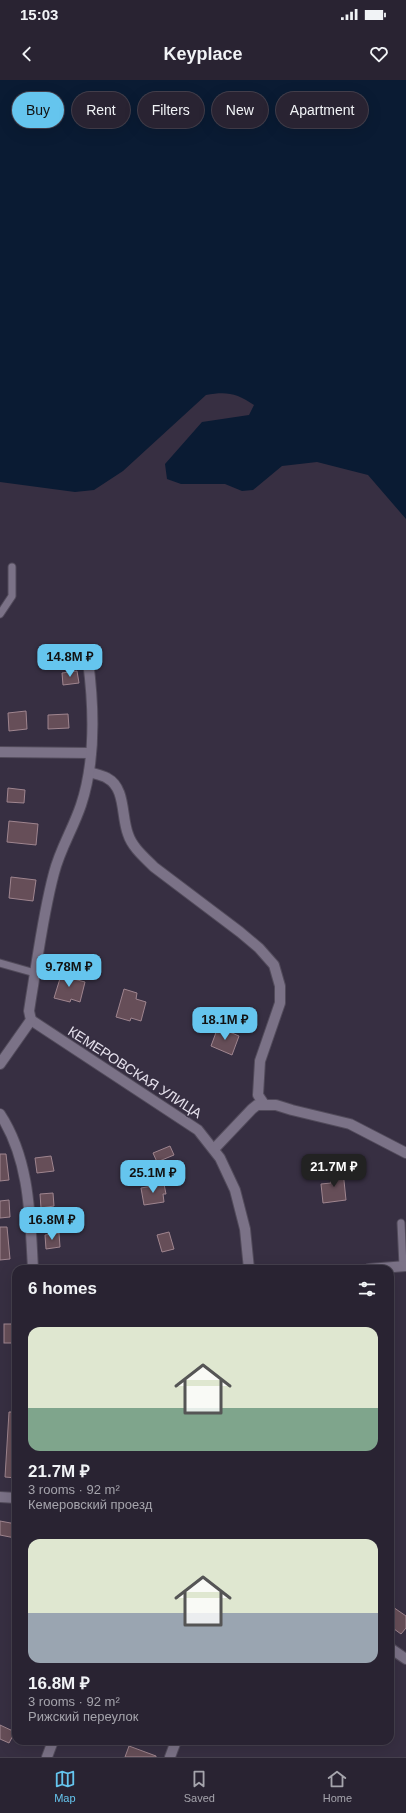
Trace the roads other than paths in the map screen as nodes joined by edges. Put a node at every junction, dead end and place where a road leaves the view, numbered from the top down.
1 (12, 567) dead end
2 (0, 614) edge
3 (88, 661) dead end
4 (0, 752) edge
5 (91, 753) junction
6 (89, 772) junction
7 (0, 963) edge
8 (35, 973) junction
9 (31, 1020) junction
10 (0, 1064) edge
11 (264, 1104) junction
12 (0, 1114) edge
13 (214, 1149) junction
14 (406, 1153) edge
15 (401, 1223) dead end
16 (33, 1265) edge
17 (249, 1265) edge
18 (405, 1266) edge
19 (394, 1267) edge
20 (0, 1497) edge
21 (12, 1498) edge
22 (394, 1651) edge
23 (406, 1659) edge
24 (52, 1745) edge
25 (174, 1745) edge
26 (47, 1757) edge
27 (170, 1757) edge

1 - 2 lane
3 - 5 street
4 - 5 street
5 - 6 street
6 - 8 street
6 - 11 street
7 - 8 lane
8 - 9 street
9 - 10 street
9 - 13 street, КЕМЕРОВСКАЯ УЛИЦА
11 - 13 street
11 - 14 street
12 - 16 street
13 - 17 street, КЕМЕРОВСКАЯ УЛИЦА
15 - 18 lane
18 - 19 street
20 - 21 street
22 - 23 street
24 - 26 street
25 - 27 street

